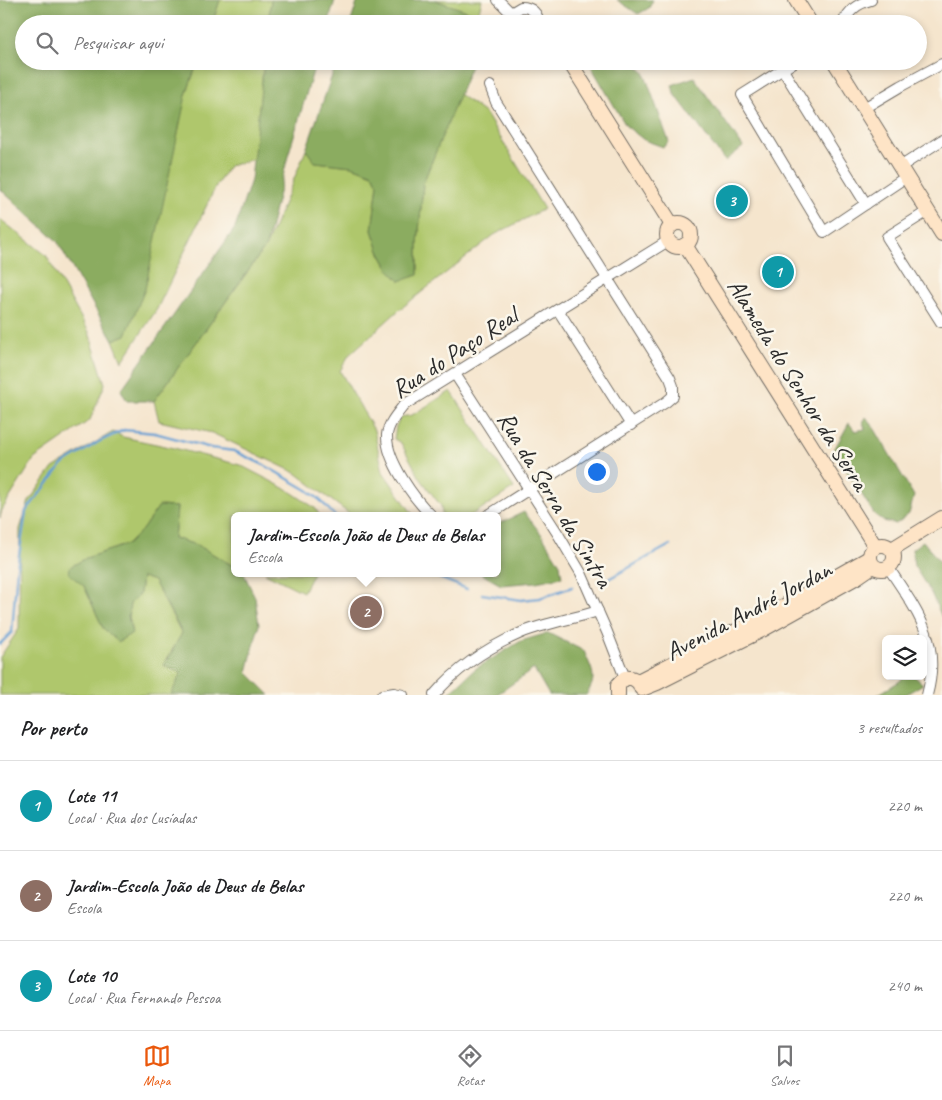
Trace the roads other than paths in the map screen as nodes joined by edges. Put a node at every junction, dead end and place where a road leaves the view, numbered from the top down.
1 (498, 0) edge
2 (796, 0) edge
3 (871, 0) edge
4 (512, 13) joint
5 (536, 15) edge
6 (805, 15) edge
7 (848, 15) edge
8 (942, 64) edge
9 (575, 70) edge
10 (783, 70) joint
11 (840, 70) edge
12 (490, 86) dead end
13 (864, 108) junction
14 (942, 140) edge
15 (903, 172) junction
16 (866, 204) junction
17 (936, 221) edge
18 (672, 225) junction
19 (668, 241) junction
20 (685, 245) junction
21 (608, 279) junction
22 (558, 310) junction
23 (941, 322) edge
24 (454, 374) junction
25 (631, 424) junction
26 (529, 490) junction
27 (428, 512) edge
28 (493, 512) edge
29 (942, 518) edge
30 (892, 550) junction
31 (872, 557) junction
32 (888, 567) junction
33 (598, 612) junction
34 (636, 686) edge
35 (382, 695) edge
36 (403, 695) edge
37 (434, 695) edge
38 (618, 695) edge
39 (927, 695) edge

1 - 4 street
2 - 6 street
3 - 7 street
4 - 5 street
8 - 13 street
9 - 18 street
10 - 16 street
10 - 16 street
11 - 13 street
12 - 21 street
13 - 15 street
14 - 15 street
15 - 16 street
15 - 17 street
17 - 23 street
18 - 19 street
18 - 20 street
19 - 20 street
19 - 21 street, Rua do Paço Real
20 - 31 street, Alameda do Senhor da Serra
21 - 22 street, Rua do Paço Real
21 - 25 street
22 - 24 street, Rua do Paço Real
22 - 25 street
24 - 26 street, Rua da Serra da Sintra
24 - 27 street, Rua do Paço Real
25 - 26 street
26 - 28 street
26 - 33 street, Rua da Serra da Sintra
29 - 30 street
30 - 31 street
30 - 32 street
31 - 32 street
31 - 34 street, Avenida André Jordan
32 - 39 street
33 - 34 street, Rua da Serra da Sintra
33 - 37 street
34 - 38 street
35 - 36 street

